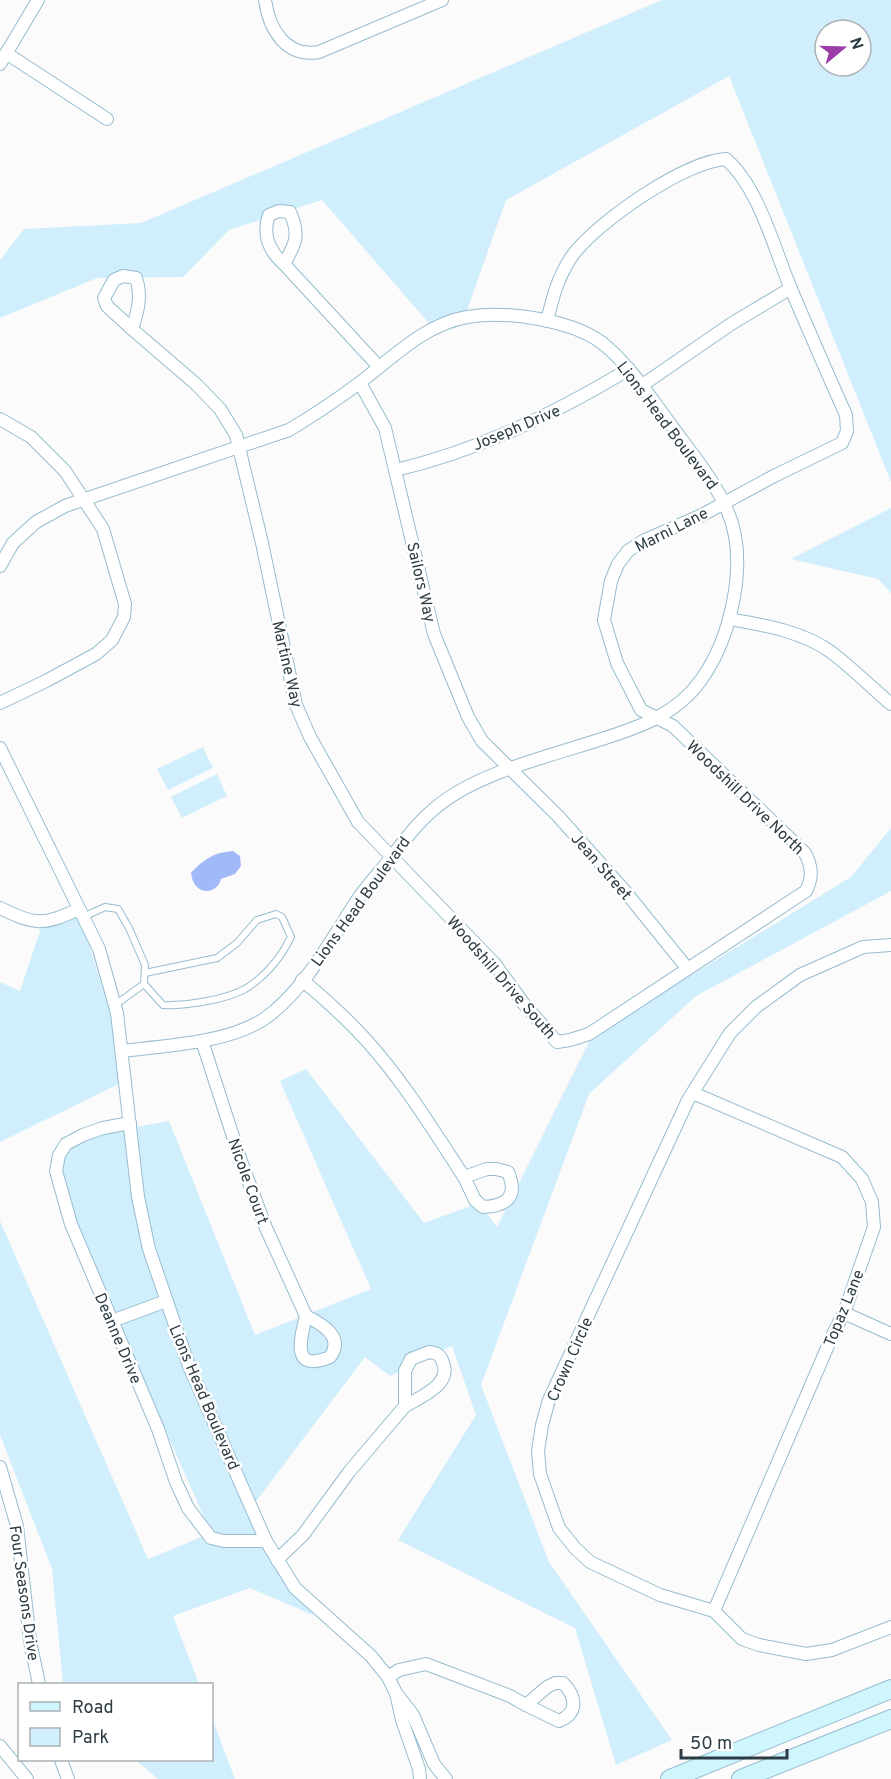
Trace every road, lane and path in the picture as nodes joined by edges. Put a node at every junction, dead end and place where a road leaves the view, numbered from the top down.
1 (38, 0) edge
2 (265, 0) edge
3 (442, 0) edge
4 (3, 58) edge
5 (107, 119) dead end
6 (284, 264) dead end
7 (790, 288) junction
8 (547, 321) junction
9 (132, 329) dead end
10 (379, 367) junction
11 (629, 369) junction
12 (360, 383) junction
13 (641, 386) junction
14 (0, 419) edge
15 (238, 447) junction
16 (396, 470) junction
17 (84, 499) junction
18 (724, 503) junction
19 (0, 566) edge
20 (729, 619) junction
21 (0, 703) edge
22 (891, 704) edge
23 (657, 718) junction
24 (0, 748) edge
25 (510, 770) junction
26 (392, 856) junction
27 (0, 908) edge
28 (80, 913) junction
29 (891, 945) edge
30 (687, 968) junction
31 (145, 973) junction
32 (302, 980) junction
33 (144, 984) junction
34 (115, 1006) junction
35 (202, 1041) junction
36 (122, 1051) junction
37 (693, 1093) junction
38 (130, 1124) junction
39 (464, 1177) dead end
40 (166, 1301) junction
41 (844, 1313) junction
42 (306, 1316) dead end
43 (112, 1321) junction
44 (891, 1334) edge
45 (405, 1406) junction
46 (0, 1467) edge
47 (266, 1541) junction
48 (277, 1560) junction
49 (714, 1611) junction
50 (891, 1627) edge
51 (388, 1677) junction
52 (39, 1683) edge
53 (891, 1689) edge
54 (396, 1693) junction
55 (526, 1705) dead end
56 (891, 1719) edge
57 (0, 1746) edge
58 (61, 1761) edge
59 (27, 1779) edge
60 (68, 1779) edge
61 (420, 1779) edge
62 (446, 1779) edge
63 (670, 1779) edge
64 (741, 1779) edge

1 - 4 street
2 - 3 street
4 - 5 street
6 - 10 street
7 - 8 street, Marni Lane
7 - 13 street
7 - 18 street, Marni Lane
8 - 10 street, Lions Head Boulevard
8 - 11 street, Lions Head Boulevard
9 - 15 street, Martine Way
10 - 12 street, Lions Head Boulevard
11 - 13 street, Lions Head Boulevard
11 - 16 street, Joseph Drive
12 - 15 street, Lions Head Boulevard
12 - 16 street, Sailors Way
13 - 18 street, Lions Head Boulevard
14 - 17 street
15 - 17 street, Lions Head Boulevard
15 - 26 street, Martine Way
16 - 25 street, Sailors Way
17 - 19 street, Lions Head Boulevard
17 - 21 street
18 - 20 street, Lions Head Boulevard
18 - 23 street, Marni Lane
20 - 22 street
20 - 23 street, Lions Head Boulevard
23 - 25 street, Lions Head Boulevard
23 - 30 street, Woodshill Drive North
24 - 28 street, Lions Head Boulevard
25 - 26 street, Lions Head Boulevard
25 - 30 street, Jean Street
26 - 30 street, Woodshill Drive South
26 - 32 street, Lions Head Boulevard
27 - 28 street
28 - 31 lane
28 - 34 street, Lions Head Boulevard
29 - 37 street, Crown Circle
31 - 33 lane
31 - 33 lane
32 - 35 street, Lions Head Boulevard
32 - 39 street
33 - 34 lane
34 - 36 street, Lions Head Boulevard
35 - 36 street, Lions Head Boulevard
35 - 42 street, Nicole Court
36 - 38 street, Lions Head Boulevard
37 - 41 street, Topaz Lane
37 - 49 street, Crown Circle
38 - 40 street, Lions Head Boulevard
38 - 43 street, Deanne Drive
40 - 43 street
40 - 47 street, Lions Head Boulevard
41 - 44 street
41 - 49 street, Topaz Lane
43 - 47 street, Deanne Drive
45 - 45 street
45 - 48 street
46 - 52 street, Four Seasons Drive
47 - 48 street, Lions Head Boulevard
48 - 51 street, Lions Head Boulevard
49 - 50 street, Crown Circle
51 - 54 street, Lions Head Boulevard
51 - 55 street
53 - 63 main road
54 - 61 street, Lions Head Boulevard
54 - 62 street, Lions Head Boulevard
56 - 64 main road
57 - 59 street
58 - 60 street

